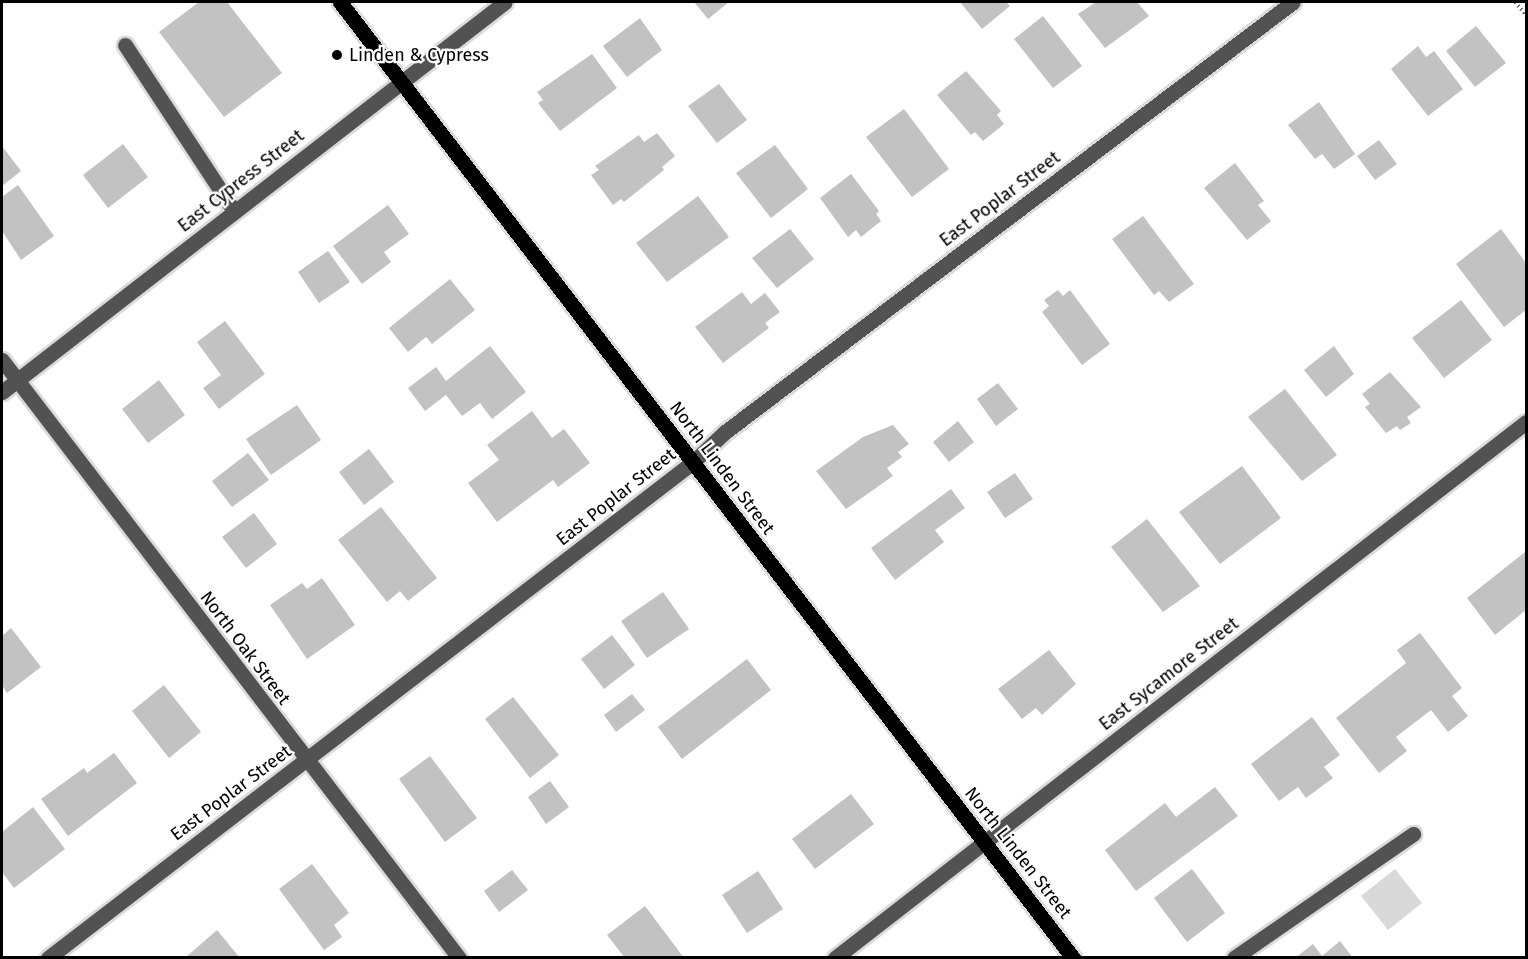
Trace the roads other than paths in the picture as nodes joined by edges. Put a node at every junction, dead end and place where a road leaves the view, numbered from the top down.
1 (340, 2) edge
2 (1293, 2) edge
3 (500, 3) edge
4 (1274, 7) edge
5 (125, 45) dead end
6 (402, 81) junction
7 (234, 211) junction
8 (2, 360) edge
9 (17, 380) junction
10 (2, 392) edge
11 (1527, 422) edge
12 (693, 462) junction
13 (306, 760) junction
14 (1413, 834) dead end
15 (984, 842) junction
16 (48, 957) edge
17 (459, 957) edge
18 (835, 957) edge
19 (1074, 957) edge
20 (1234, 957) edge

1 - 6 main road, North Linden Street
2 - 4 street, East Poplar Street
3 - 6 street, East Cypress Street
4 - 12 street, East Poplar Street
5 - 7 street
6 - 7 street, East Cypress Street
6 - 12 main road, North Linden Street
7 - 9 street, East Cypress Street
8 - 9 street, North Oak Street
9 - 10 street, East Cypress Street
9 - 13 street, North Oak Street
11 - 15 street, East Sycamore Street
12 - 13 street, East Poplar Street
12 - 15 main road, North Linden Street
13 - 16 street, East Poplar Street
13 - 17 street, North Oak Street
14 - 20 street
15 - 18 street, East Sycamore Street
15 - 19 main road, North Linden Street

